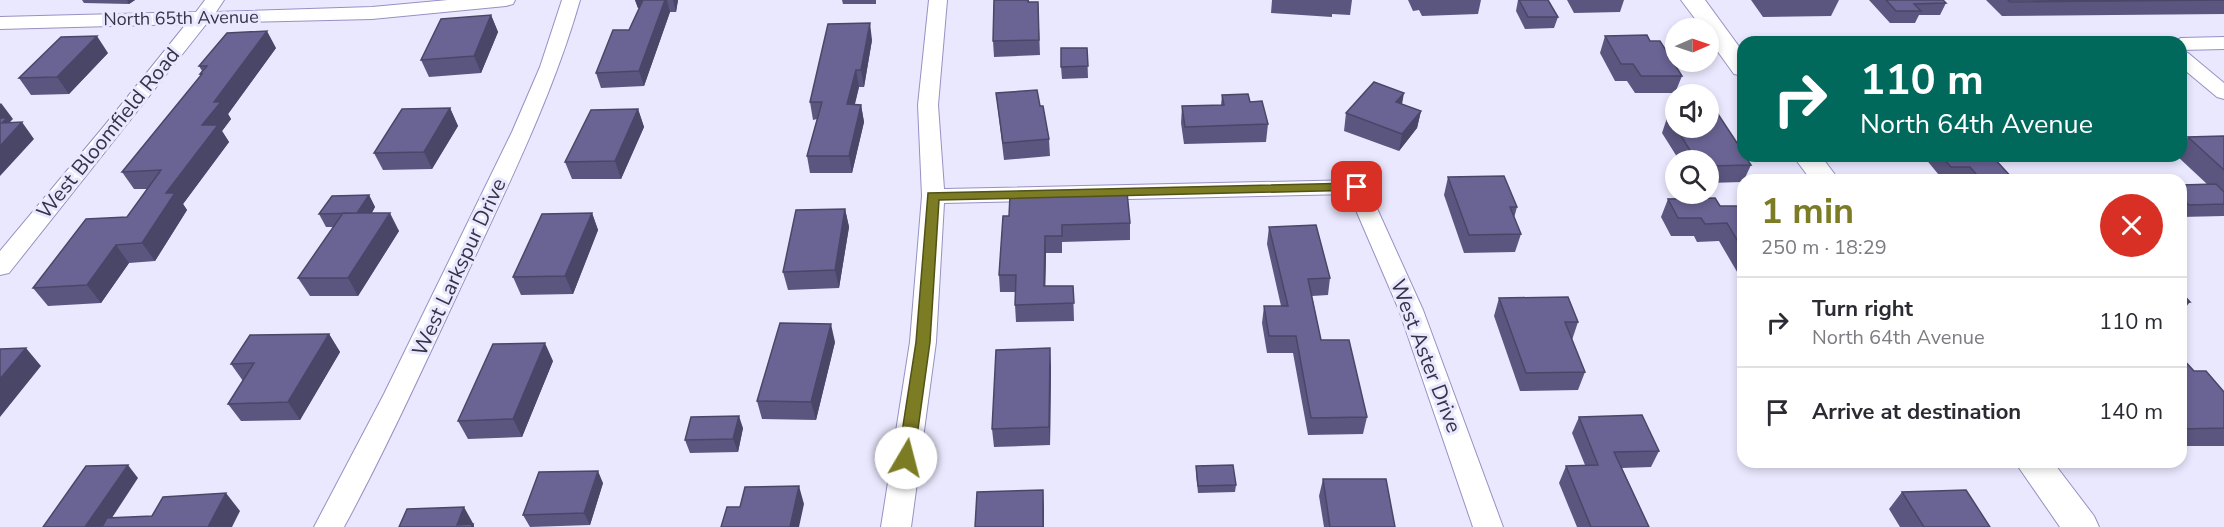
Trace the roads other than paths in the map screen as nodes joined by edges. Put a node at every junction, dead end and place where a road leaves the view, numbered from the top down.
1 (215, 0) edge
2 (506, 0) edge
3 (571, 0) edge
4 (938, 0) edge
5 (1692, 0) edge
6 (200, 18) junction
7 (0, 23) edge
8 (2224, 43) edge
9 (2187, 44) edge
10 (1737, 55) edge
11 (2187, 62) edge
12 (2224, 93) edge
13 (933, 196) junction
14 (0, 267) edge
15 (2037, 468) edge
16 (329, 527) edge
17 (896, 527) edge
18 (1488, 527) edge
19 (2081, 527) edge

1 - 6 street, West Bloomfield Road
2 - 6 street, North 65th Avenue
3 - 16 street, West Larkspur Drive
4 - 13 street
5 - 10 street
6 - 7 street, North 65th Avenue
6 - 14 street, West Bloomfield Road
8 - 9 street
11 - 12 street
13 - 17 street
13 - 18 street, West Aster Drive
15 - 19 street

